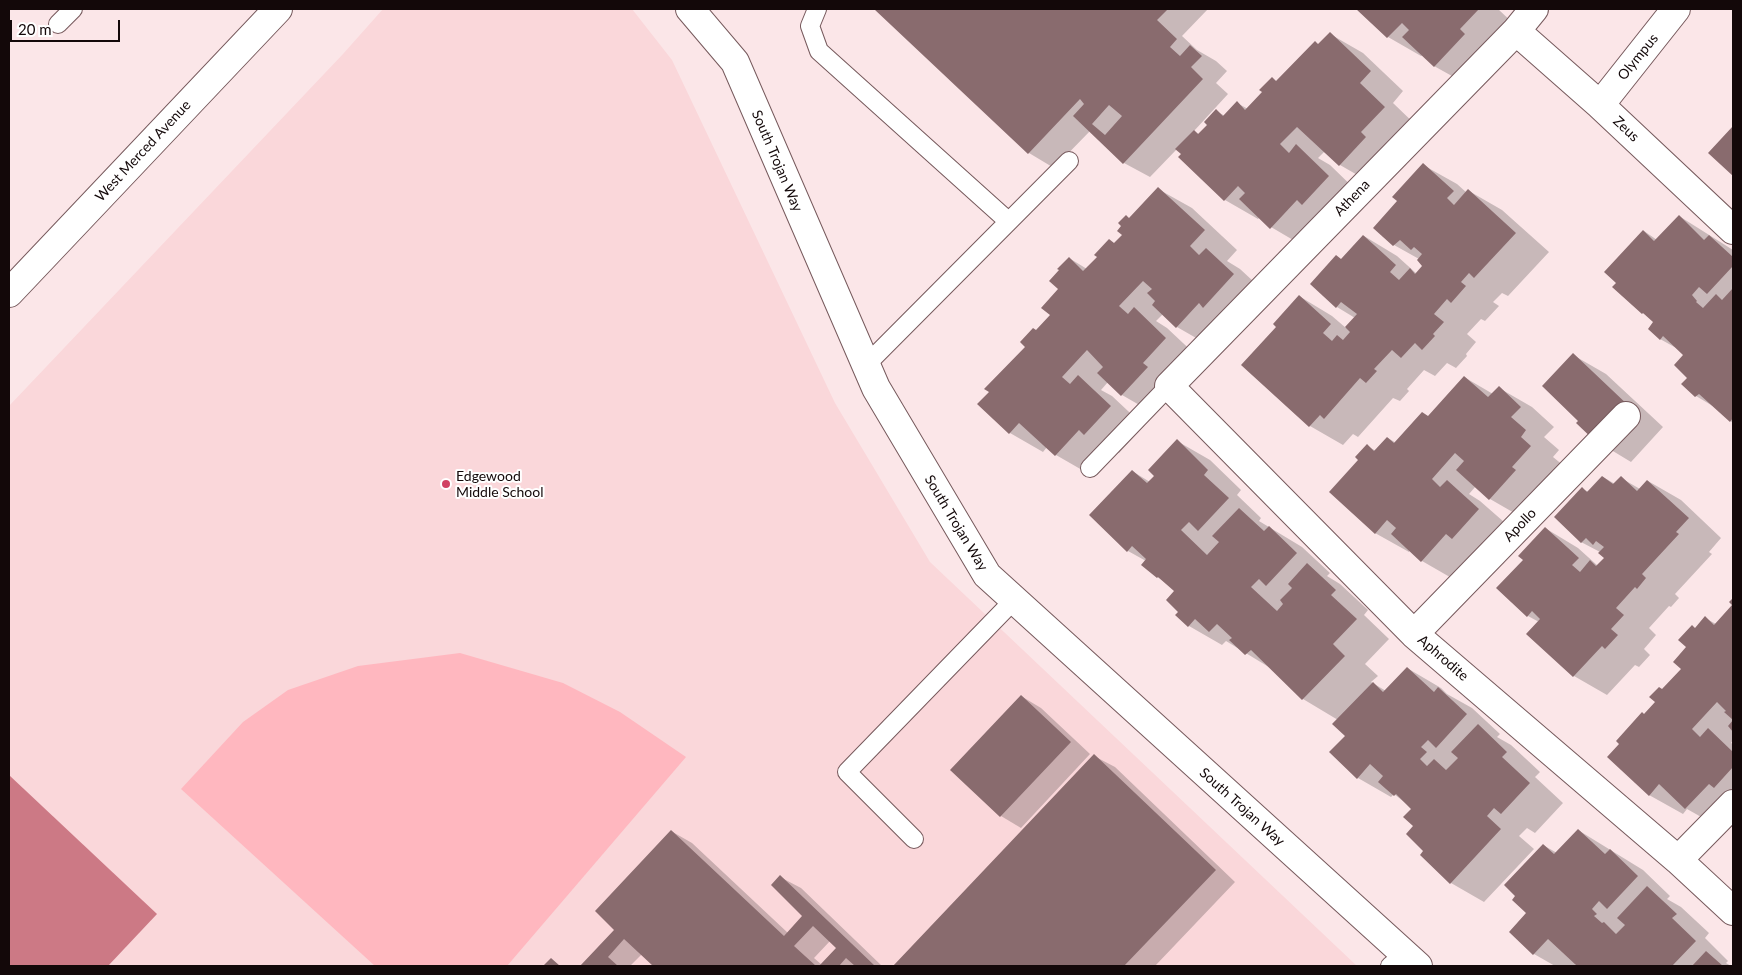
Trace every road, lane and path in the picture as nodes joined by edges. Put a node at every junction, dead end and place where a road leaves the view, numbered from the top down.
1 (73, 9) edge
2 (278, 9) edge
3 (690, 9) edge
4 (817, 9) edge
5 (1534, 9) edge
6 (1676, 9) edge
7 (58, 24) dead end
8 (1516, 30) junction
9 (1600, 105) junction
10 (1069, 161) dead end
11 (1008, 221) junction
12 (1733, 230) edge
13 (9, 294) edge
14 (865, 366) junction
15 (1169, 386) junction
16 (1626, 416) dead end
17 (1090, 468) dead end
18 (1014, 600) junction
19 (1414, 634) junction
20 (1733, 804) edge
21 (914, 839) dead end
22 (1678, 860) junction
23 (1733, 911) edge
24 (1404, 962) edge

1 - 7 lane
2 - 13 street, West Merced Avenue
3 - 14 street, South Trojan Way
4 - 11 lane
5 - 8 street, Athena
6 - 9 street, Olympus
8 - 9 street, Zeus
8 - 15 street, Athena
9 - 12 street, Zeus
10 - 11 lane
11 - 14 lane
14 - 18 street, South Trojan Way
15 - 17 lane
15 - 19 street, Aphrodite
16 - 19 street, Apollo
18 - 21 lane
18 - 24 street, South Trojan Way
19 - 22 street, Aphrodite
20 - 22 street
22 - 23 street, Aphrodite

